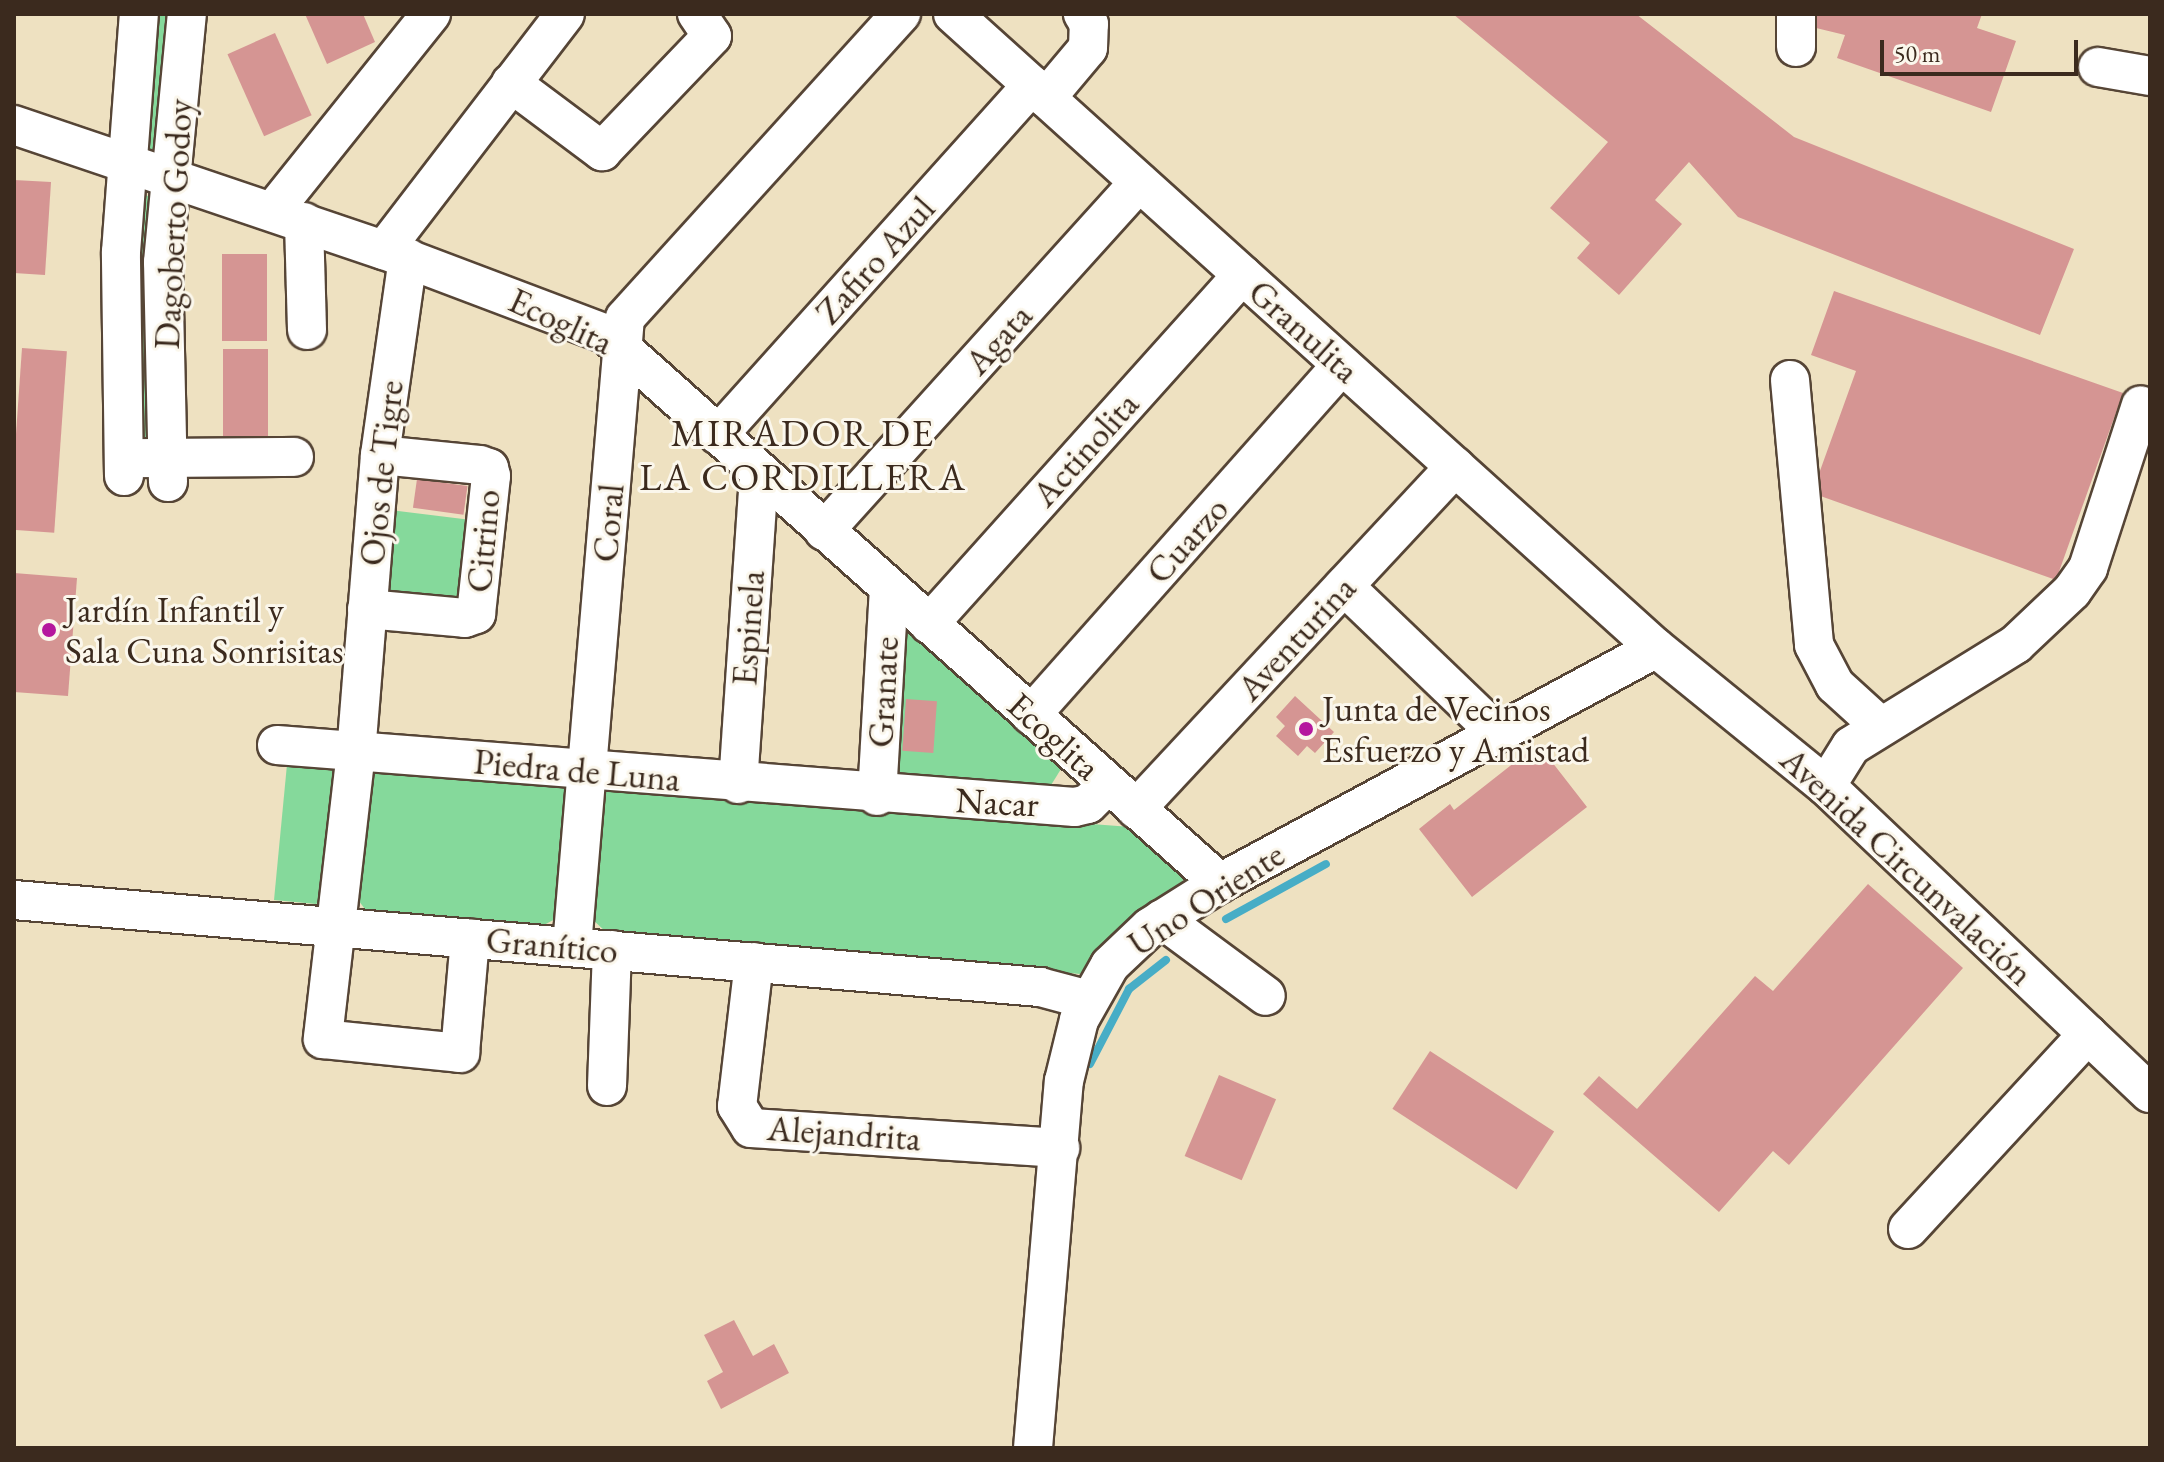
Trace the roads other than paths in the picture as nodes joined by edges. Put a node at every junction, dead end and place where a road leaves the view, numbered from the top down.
1 (139, 14) edge
2 (187, 14) edge
3 (431, 14) edge
4 (565, 14) edge
5 (697, 14) edge
6 (901, 14) edge
7 (953, 14) edge
8 (1083, 14) edge
9 (2098, 67) dead end
10 (2150, 76) edge
11 (511, 83) junction
12 (1039, 91) junction
13 (14, 125) edge
14 (126, 165) junction
15 (172, 176) junction
16 (1139, 182) junction
17 (288, 216) junction
18 (396, 254) junction
19 (1242, 275) junction
20 (307, 330) dead end
21 (622, 348) junction
22 (1342, 365) junction
23 (1790, 380) dead end
24 (2141, 405) dead end
25 (718, 435) junction
26 (380, 455) junction
27 (294, 457) dead end
28 (1455, 467) junction
29 (168, 470) junction
30 (759, 472) junction
31 (824, 531) junction
32 (1344, 586) junction
33 (889, 588) junction
34 (367, 609) junction
35 (929, 624) junction
36 (1656, 648) junction
37 (1031, 715) junction
38 (1879, 725) junction
39 (1496, 732) junction
40 (277, 745) dead end
41 (356, 752) junction
42 (586, 771) junction
43 (738, 784) junction
44 (1108, 784) junction
45 (1826, 786) junction
46 (877, 796) junction
47 (1136, 809) junction
48 (1220, 883) junction
49 (14, 900) edge
50 (1162, 919) junction
51 (335, 926) junction
52 (470, 938) junction
53 (572, 946) junction
54 (612, 950) junction
55 (754, 962) junction
56 (1266, 996) dead end
57 (1089, 1000) junction
58 (2088, 1034) junction
59 (607, 1086) dead end
60 (2150, 1093) edge
61 (1060, 1148) junction
62 (1908, 1229) dead end
63 (1033, 1448) edge

1 - 14 street, Dagoberto Godoy
2 - 15 street, Dagoberto Godoy
3 - 17 street
4 - 11 street, Ojos de Tigre
5 - 11 street
6 - 21 street, Coral
7 - 12 street, Granulita
8 - 12 street, Zafiro Azul
9 - 10 street
11 - 18 street, Ojos de Tigre
12 - 16 street, Granulita
12 - 25 street, Zafiro Azul
13 - 14 street, Ecoglita
14 - 15 street, Ecoglita
14 - 29 street, Dagoberto Godoy
15 - 17 street, Ecoglita
15 - 29 street, Dagoberto Godoy
16 - 19 street, Granulita
16 - 31 street, Agata
17 - 18 street, Ecoglita
17 - 20 street
18 - 21 street, Ecoglita
18 - 26 street, Ojos de Tigre
19 - 22 street, Granulita
19 - 35 street, Actinolita
21 - 25 street, Ecoglita
21 - 42 street, Coral
22 - 28 street, Granulita
22 - 37 street, Cuarzo
23 - 38 street
24 - 38 street
25 - 30 street, Ecoglita
26 - 34 street, Ojos de Tigre
26 - 34 street, Citrino
27 - 29 street
28 - 32 street, Aventurina
28 - 36 street, Granulita
30 - 31 street, Ecoglita
30 - 43 street, Espinela
31 - 33 street, Ecoglita
32 - 39 street
32 - 47 street, Aventurina
33 - 35 street, Ecoglita
33 - 46 street, Granate
34 - 41 street, Ojos de Tigre
35 - 37 street, Ecoglita
36 - 39 street, Uno Oriente
36 - 45 street, Avenida Circunvalación
37 - 44 street, Ecoglita
38 - 45 street
39 - 48 street, Uno Oriente
40 - 41 street, Piedra de Luna
41 - 42 street, Piedra de Luna
41 - 51 street, Ojos de Tigre
42 - 43 street, Piedra de Luna
42 - 53 street, Coral
43 - 46 street, Piedra de Luna
44 - 46 street, Nacar
44 - 47 street, Ecoglita
45 - 58 street, Avenida Circunvalación
47 - 48 street, Ecoglita
48 - 50 street, Uno Oriente
49 - 51 street, Granítico
50 - 56 street
50 - 57 street, Uno Oriente
51 - 52 street, Granítico
51 - 52 street, Ojos de Tigre
52 - 53 street, Granítico
53 - 54 street, Granítico
54 - 55 street, Granítico
54 - 59 street
55 - 57 street, Granítico
55 - 61 street, Alejandrita
57 - 61 street, Uno Oriente
58 - 60 street, Avenida Circunvalación
58 - 62 street
61 - 63 street, Uno Oriente

